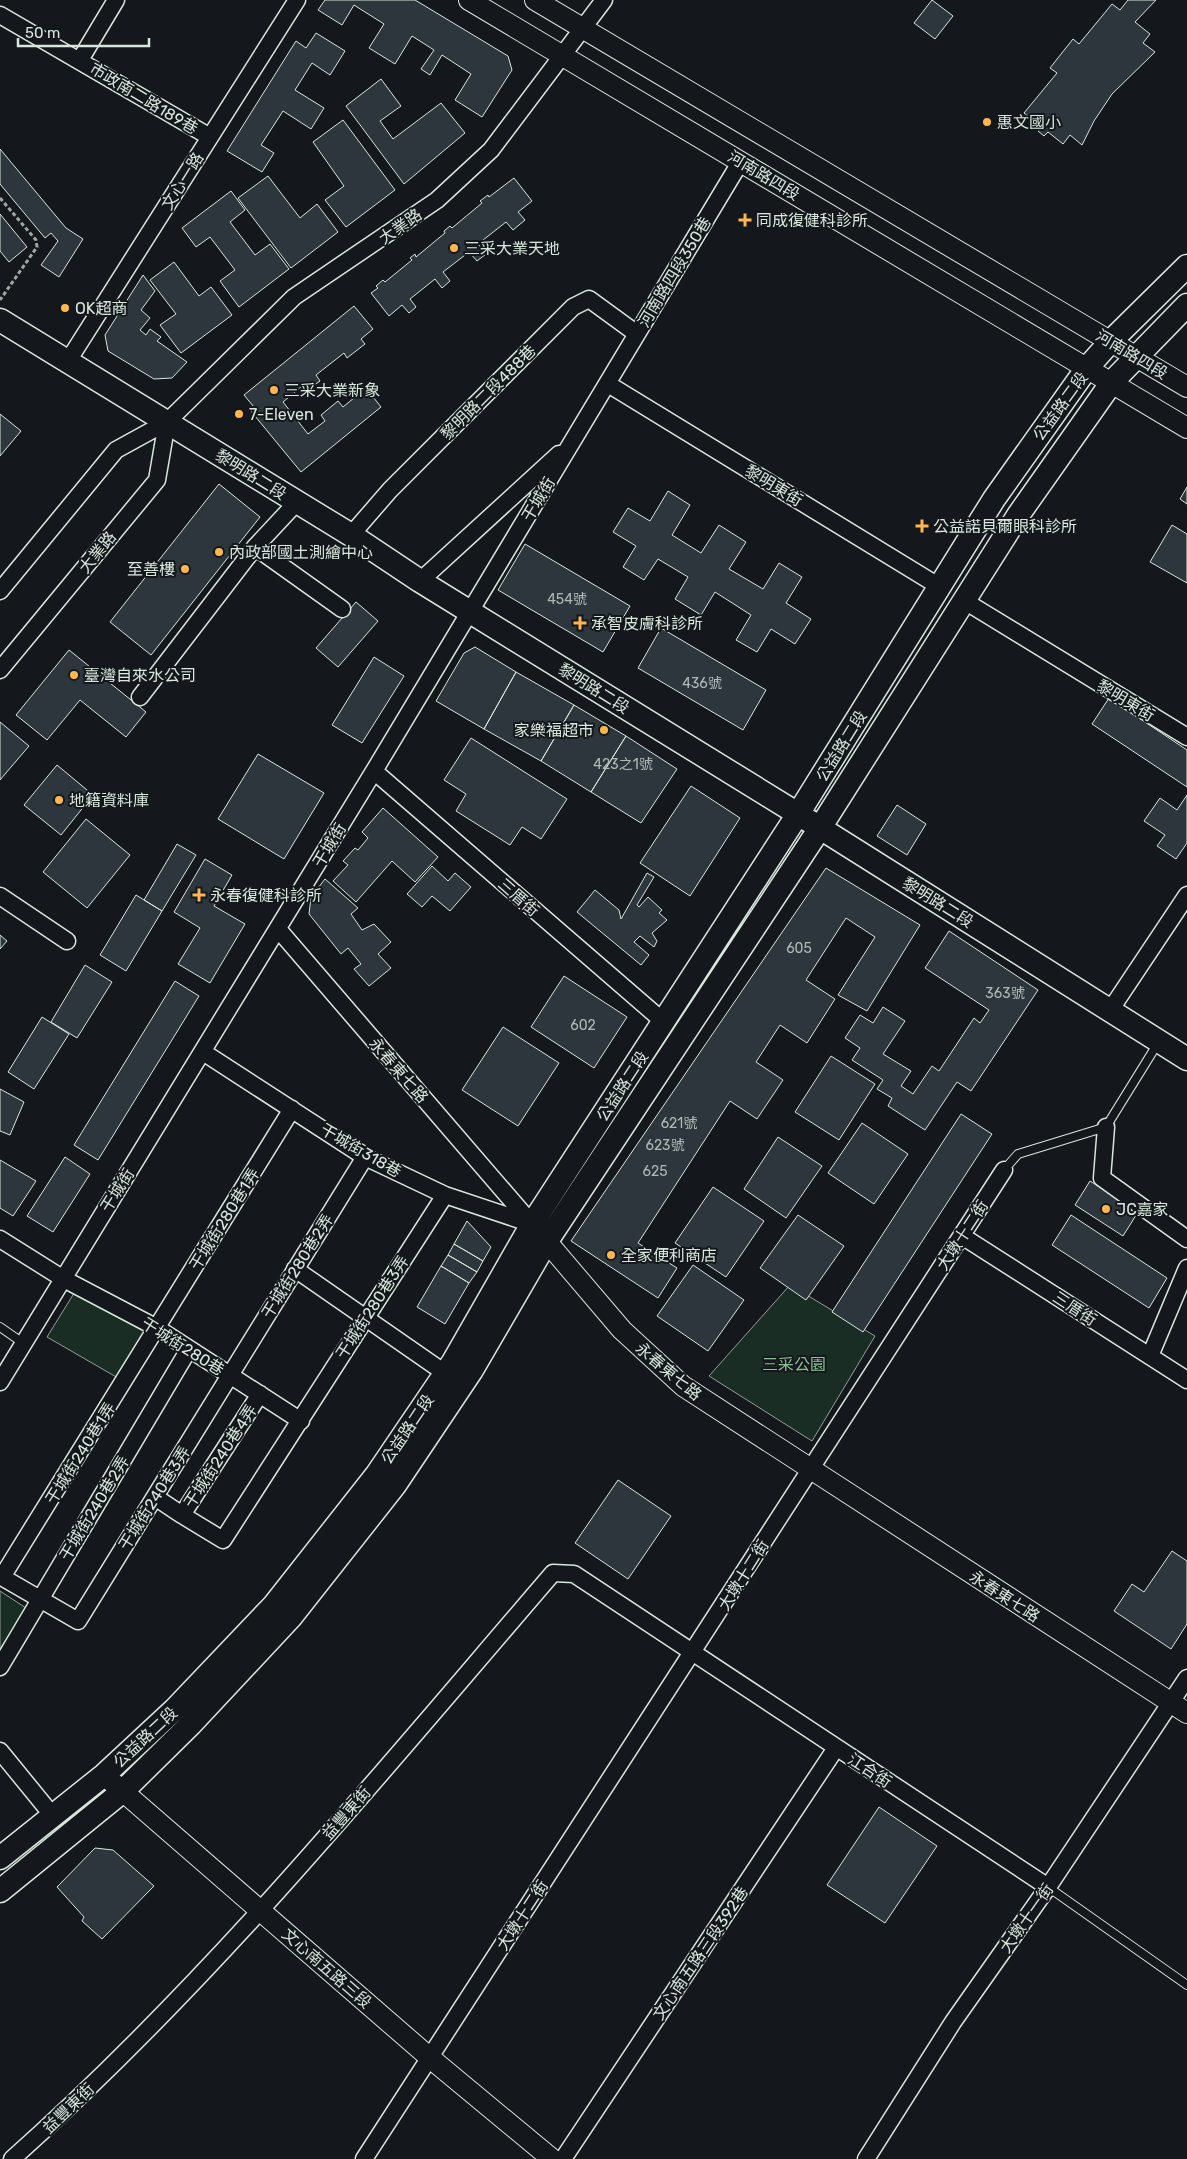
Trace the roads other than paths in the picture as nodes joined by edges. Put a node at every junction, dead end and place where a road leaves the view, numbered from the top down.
1 (116, 0) edge
2 (296, 0) edge
3 (469, 0) edge
4 (535, 0) edge
5 (604, 0) edge
6 (0, 15) edge
7 (582, 28) junction
8 (563, 56) junction
9 (80, 60) junction
10 (210, 137) junction
11 (741, 162) junction
12 (1187, 266) edge
13 (1187, 305) edge
14 (0, 320) edge
15 (637, 334) junction
16 (1111, 341) junction
17 (1136, 356) junction
18 (68, 361) junction
19 (1088, 368) junction
20 (1112, 382) junction
21 (608, 384) junction
22 (1187, 387) edge
23 (167, 422) junction
24 (1187, 428) edge
25 (573, 442) junction
26 (296, 502) junction
27 (351, 534) junction
28 (255, 547) junction
29 (420, 581) junction
30 (940, 587) junction
31 (0, 591) edge
32 (964, 600) junction
33 (342, 609) dead end
34 (470, 612) junction
35 (0, 670) edge
36 (140, 696) dead end
37 (1187, 737) edge
38 (374, 771) junction
39 (798, 814) junction
40 (820, 828) junction
41 (1187, 895) edge
42 (0, 896) edge
43 (278, 929) junction
44 (67, 941) dead end
45 (1111, 1009) junction
46 (664, 1022) junction
47 (1159, 1042) junction
48 (202, 1052) junction
49 (1187, 1059) edge
50 (292, 1109) junction
51 (1106, 1127) junction
52 (365, 1156) junction
53 (1004, 1170) joint
54 (445, 1195) junction
55 (532, 1224) junction
56 (962, 1236) junction
57 (0, 1239) edge
58 (1187, 1239) edge
59 (547, 1241) junction
60 (1187, 1268) edge
61 (295, 1269) junction
62 (62, 1278) junction
63 (365, 1318) junction
64 (0, 1328) edge
65 (157, 1328) junction
66 (24, 1343) junction
67 (189, 1349) junction
68 (1150, 1356) junction
69 (445, 1373) junction
70 (230, 1375) junction
71 (1187, 1380) edge
72 (0, 1382) edge
73 (260, 1394) junction
74 (301, 1421) junction
75 (810, 1469) junction
76 (155, 1497) junction
77 (182, 1515) junction
78 (1, 1576) edge
79 (39, 1599) junction
80 (692, 1654) junction
81 (0, 1667) edge
82 (1187, 1678) edge
83 (1179, 1708) edge
84 (836, 1748) junction
85 (0, 1751) edge
86 (104, 1775) junction
87 (123, 1791) junction
88 (53, 1816) junction
89 (0, 1858) edge
90 (1048, 1886) junction
91 (0, 1891) edge
92 (261, 1911) junction
93 (1187, 1985) edge
94 (429, 2057) junction
95 (12, 2159) edge
96 (364, 2159) edge
97 (552, 2159) edge
98 (563, 2159) edge
99 (866, 2159) edge

1 - 9 street
2 - 10 street, 文心一路
3 - 8 street, 河南路四段
4 - 7 street, 河南路四段
5 - 7 street, 大業路
6 - 9 street, 市政南二路189巷
7 - 8 street, 大業路
7 - 16 street, 河南路四段
8 - 11 street, 河南路四段
8 - 23 street, 大業路
9 - 10 street, 市政南二路189巷
10 - 18 street, 文心一路
11 - 15 street, 河南路四段350巷
11 - 19 street, 河南路四段
12 - 16 main road, 公益路二段
13 - 17 main road, 公益路二段
14 - 18 main road, 黎明路二段
15 - 21 street, 河南路四段350巷
15 - 27 street, 黎明路二段488巷
16 - 17 street, 河南路四段
16 - 19 main road, 公益路二段
17 - 20 main road, 公益路二段
17 - 22 street, 河南路四段
18 - 23 main road, 黎明路二段
19 - 20 street, 河南路四段
19 - 30 main road, 公益路二段
20 - 24 street, 河南路四段
20 - 32 main road, 公益路二段
21 - 25 street, 干城街
21 - 30 street, 黎明東街
23 - 26 main road, 黎明路二段
23 - 31 street, 大業路
23 - 35 street, 大業路
25 - 29 street
25 - 34 street, 干城街
26 - 27 main road, 黎明路二段
26 - 28 street
27 - 29 main road, 黎明路二段
28 - 33 street
28 - 36 street
29 - 34 main road, 黎明路二段
30 - 39 main road, 公益路二段
32 - 37 street, 黎明東街
32 - 40 main road, 公益路二段
34 - 38 street, 干城街
34 - 39 main road, 黎明路二段
38 - 43 street, 干城街
38 - 46 street, 三厝街
39 - 40 main road, 黎明路二段
39 - 46 main road, 公益路二段
40 - 45 main road, 黎明路二段
40 - 59 main road, 公益路二段
41 - 45 street
42 - 44 street
43 - 48 street, 干城街
43 - 55 street, 永春東七路
45 - 47 main road, 黎明路二段
46 - 55 main road, 公益路二段
47 - 49 main road, 黎明路二段
47 - 51 lane
48 - 50 street, 干城街318巷
48 - 62 street, 干城街
50 - 52 street, 干城街318巷
50 - 65 street, 干城街280巷1弄
51 - 53 lane, 大墩十二街
51 - 58 street
52 - 54 street, 干城街318巷
52 - 61 street, 干城街280巷2弄
53 - 56 street, 大墩十二街
54 - 55 street, 干城街318巷
54 - 63 street, 干城街280巷3弄
55 - 59 street, 永春東七路
55 - 69 main road, 公益路二段
56 - 68 street, 三厝街
56 - 75 street, 大墩十二街
57 - 62 street, 干城街280巷
59 - 75 street, 永春東七路
59 - 87 main road, 公益路二段
60 - 68 street
61 - 63 street
61 - 70 street, 干城街280巷2弄
62 - 65 street, 干城街280巷
62 - 66 street, 干城街
63 - 69 street
63 - 74 street, 干城街280巷3弄
64 - 66 lane
65 - 67 street, 干城街280巷
65 - 78 street, 干城街240巷1弄
66 - 72 street, 干城街
67 - 70 street, 干城街280巷
67 - 79 street, 干城街240巷2弄
68 - 71 street, 三厝街
69 - 86 main road, 公益路二段
70 - 73 street, 干城街280巷
70 - 76 street, 干城街240巷3弄
73 - 74 street, 干城街280巷
73 - 77 street, 干城街240巷4弄
74 - 77 street, 干城街280巷3弄
75 - 80 street, 大墩十二街
75 - 83 street, 永春東七路
76 - 77 street, 干城街240巷4弄
76 - 79 street, 干城街240巷3弄
78 - 79 street
79 - 81 street, 干城街240巷2弄
80 - 84 street, 江合街
80 - 92 street, 益豐東街
80 - 94 street, 大墩十二街
82 - 83 street, 大墩十一街
83 - 90 street, 大墩十一街
84 - 90 street, 江合街
84 - 98 street, 文心南五路三段392巷
85 - 88 street
86 - 87 street, 文心南五路三段
86 - 88 main road, 公益路二段
87 - 91 main road, 公益路二段
87 - 92 street, 文心南五路三段
88 - 89 main road, 公益路二段
90 - 93 lane
90 - 99 street, 大墩十一街
92 - 94 street, 文心南五路三段
92 - 95 street, 益豐東街
94 - 96 street, 大墩十二街
94 - 97 street, 文心南五路三段

